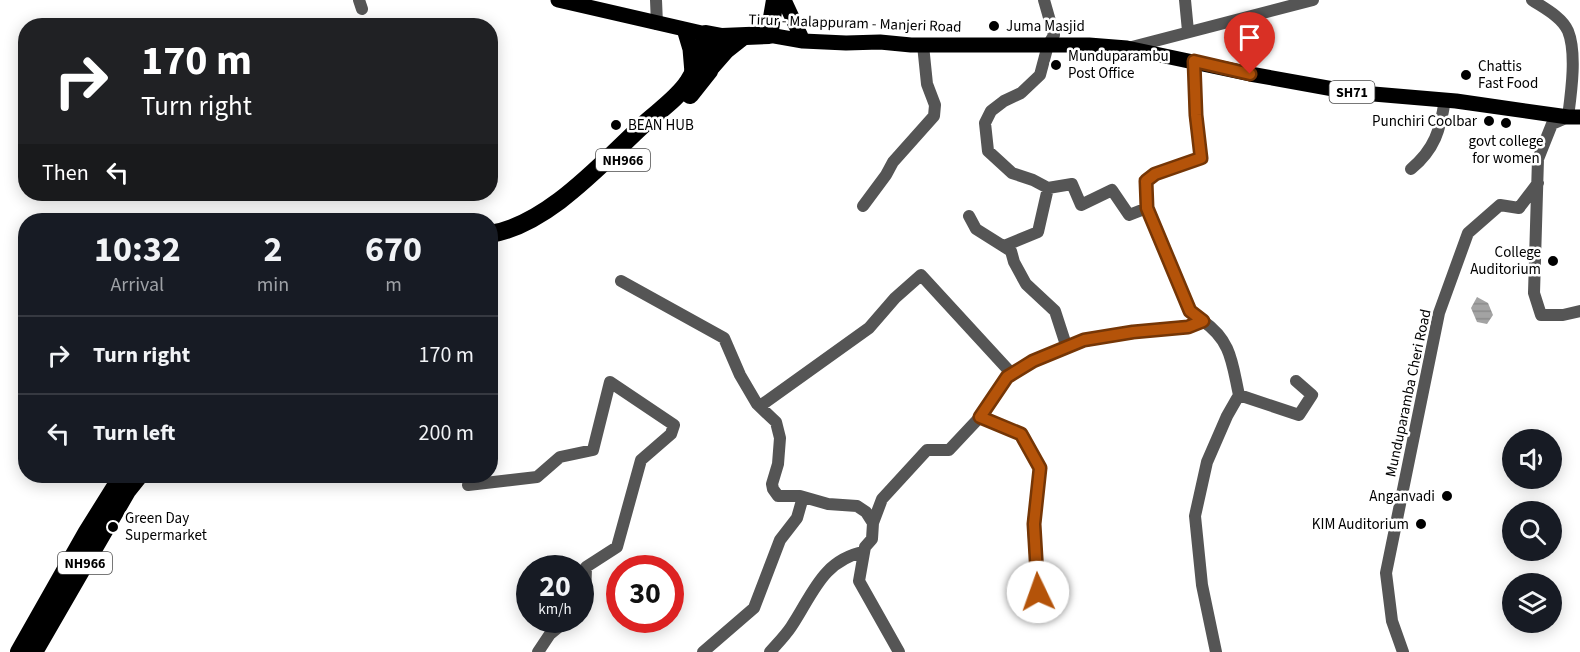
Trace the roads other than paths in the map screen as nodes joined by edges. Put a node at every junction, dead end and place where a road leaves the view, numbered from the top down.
1 (558, 0) edge
2 (656, 0) edge
3 (775, 0) edge
4 (784, 0) edge
5 (1044, 0) edge
6 (1185, 0) edge
7 (1313, 0) edge
8 (1532, 0) edge
9 (1275, 5) edge
10 (657, 24) junction
11 (684, 29) junction
12 (1188, 32) junction
13 (769, 35) junction
14 (714, 36) junction
15 (746, 36) junction
16 (803, 41) junction
17 (922, 45) junction
18 (1048, 45) junction
19 (1127, 48) junction
20 (1194, 61) junction
21 (701, 73) junction
22 (1445, 100) junction
23 (1574, 117) edge
24 (1411, 169) dead end
25 (1538, 183) junction
26 (1048, 188) junction
27 (863, 206) dead end
28 (1147, 208) junction
29 (969, 216) dead end
30 (498, 233) edge
31 (498, 244) edge
32 (1004, 246) junction
33 (621, 281) dead end
34 (1580, 311) edge
35 (1203, 321) junction
36 (1067, 348) junction
37 (1008, 373) junction
38 (1296, 381) dead end
39 (1239, 395) junction
40 (760, 406) junction
41 (980, 417) junction
42 (498, 482) edge
43 (118, 483) edge
44 (133, 483) edge
45 (485, 483) edge
46 (468, 485) dead end
47 (803, 497) junction
48 (873, 524) junction
49 (864, 552) junction
50 (594, 562) edge
51 (1039, 615) dead end
52 (551, 633) edge
53 (19, 652) edge
54 (34, 652) edge
55 (538, 652) edge
56 (703, 652) edge
57 (770, 652) edge
58 (899, 652) edge
59 (1216, 652) edge
60 (1402, 652) edge

1 - 10 main road, Tirur - Malappuram - Manjeri Road
2 - 10 street
3 - 13 highway
4 - 16 main road
5 - 18 street
6 - 12 street
7 - 9 street
8 - 23 street
9 - 12 street
10 - 11 main road, Tirur - Malappuram - Manjeri Road
11 - 14 main road, Tirur - Malappuram - Manjeri Road
11 - 21 main road
12 - 19 street
13 - 15 highway, Tirur - Malappuram - Manjeri Road
13 - 16 main road, Tirur - Malappuram - Manjeri Road / SH71
14 - 15 highway, Tirur - Malappuram - Manjeri Road
14 - 21 highway, NH966
15 - 21 main road
16 - 17 main road, Tirur - Malappuram - Manjeri Road / SH71
17 - 18 main road, Tirur - Malappuram - Manjeri Road / SH71
17 - 27 street
18 - 19 main road, Tirur - Malappuram - Manjeri Road / SH71
18 - 26 street
19 - 20 main road, Tirur - Malappuram - Manjeri Road / SH71
20 - 22 main road, Tirur - Malappuram - Manjeri Road / SH71
20 - 28 street
21 - 30 highway, NH966
21 - 31 highway, NH966
22 - 23 main road, Tirur - Malappuram - Manjeri Road / SH71
22 - 24 street
23 - 25 street
25 - 34 street
25 - 60 street, Munduparamba Cheri Road
26 - 28 street
26 - 32 street
28 - 35 street
29 - 32 street
32 - 36 street
33 - 40 street
35 - 36 street
35 - 39 street
36 - 37 street
37 - 40 street
37 - 41 street
38 - 39 street
39 - 59 street
40 - 47 street
41 - 48 street
41 - 51 street
42 - 50 street
43 - 53 highway, NH966
44 - 54 highway, NH966
45 - 46 street
47 - 48 street
47 - 56 street
48 - 49 street
49 - 57 street
49 - 58 street
52 - 55 street

